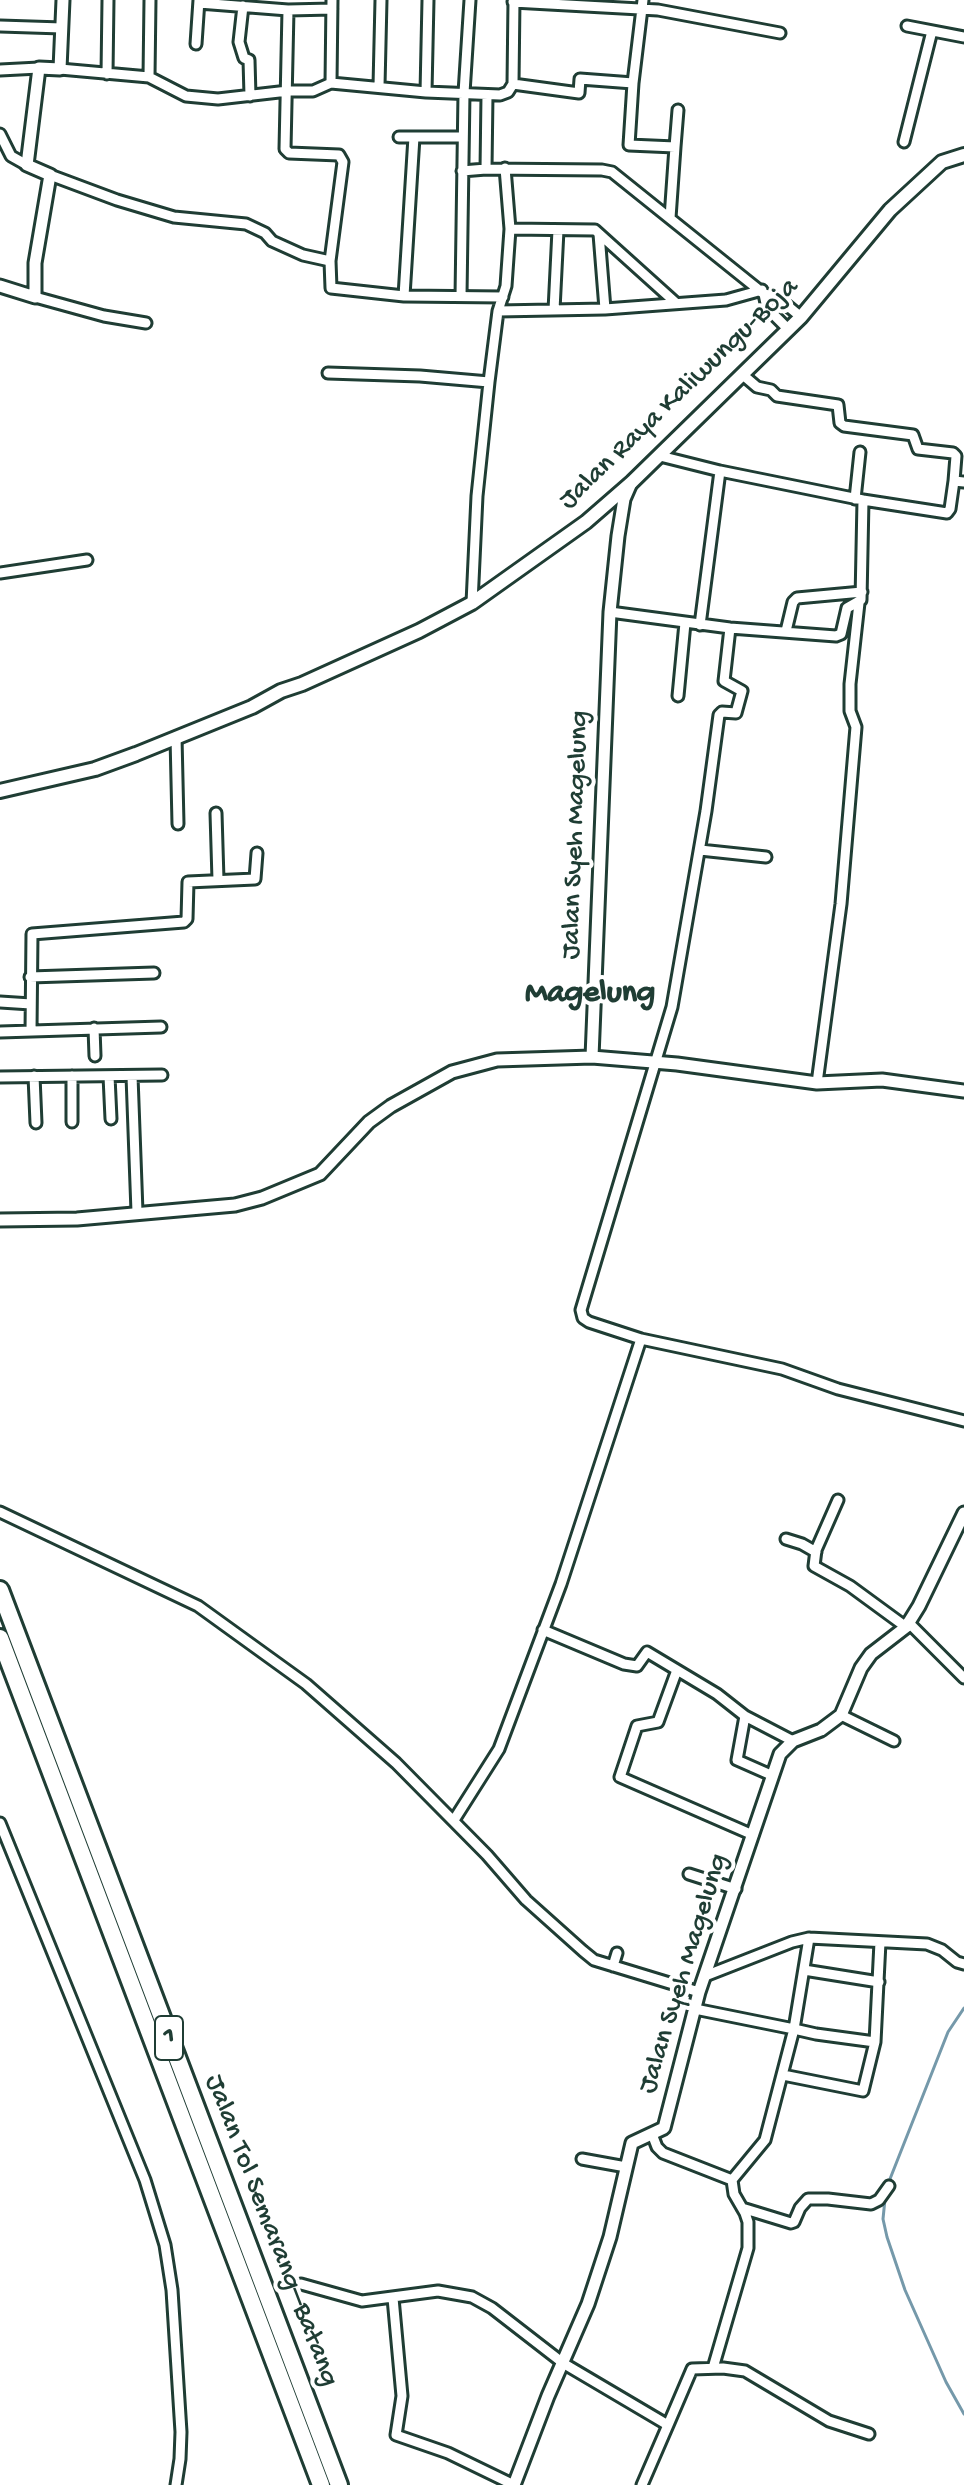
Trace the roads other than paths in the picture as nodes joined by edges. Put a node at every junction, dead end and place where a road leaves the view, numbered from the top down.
1 (63, 0) edge
2 (108, 0) edge
3 (150, 0) edge
4 (381, 0) edge
5 (428, 0) edge
6 (470, 0) edge
7 (199, 1) edge
8 (514, 1) edge
9 (276, 4) edge
10 (643, 4) edge
11 (332, 5) edge
12 (243, 6) junction
13 (288, 10) junction
14 (0, 26) edge
15 (907, 26) dead end
16 (62, 28) junction
17 (932, 31) junction
18 (780, 33) dead end
19 (964, 37) edge
20 (196, 44) dead end
21 (39, 68) junction
22 (60, 69) junction
23 (0, 70) edge
24 (107, 74) junction
25 (149, 77) junction
26 (331, 83) junction
27 (633, 83) junction
28 (513, 84) junction
29 (379, 86) junction
30 (288, 91) junction
31 (426, 92) junction
32 (464, 93) junction
33 (487, 95) junction
34 (250, 96) junction
35 (678, 110) dead end
36 (0, 134) edge
37 (399, 137) dead end
38 (414, 137) junction
39 (463, 137) junction
40 (904, 142) dead end
41 (675, 147) junction
42 (964, 155) edge
43 (27, 165) junction
44 (505, 168) junction
45 (486, 169) junction
46 (462, 171) junction
47 (50, 175) junction
48 (670, 218) junction
49 (510, 229) junction
50 (558, 230) junction
51 (599, 234) junction
52 (330, 261) junction
53 (0, 286) edge
54 (763, 292) junction
55 (404, 296) junction
56 (461, 296) junction
57 (35, 297) junction
58 (503, 297) junction
59 (676, 303) junction
60 (605, 309) junction
61 (554, 310) junction
62 (498, 311) junction
63 (801, 317) junction
64 (146, 323) dead end
65 (788, 329) junction
66 (328, 373) dead end
67 (743, 375) junction
68 (489, 382) junction
69 (860, 452) dead end
70 (660, 456) junction
71 (720, 471) junction
72 (959, 481) edge
73 (632, 482) junction
74 (859, 500) junction
75 (87, 560) dead end
76 (0, 573) edge
77 (862, 592) junction
78 (472, 603) junction
79 (859, 603) junction
80 (610, 612) junction
81 (685, 623) junction
82 (700, 625) junction
83 (730, 628) junction
84 (786, 631) junction
85 (678, 696) dead end
86 (176, 737) junction
87 (0, 791) edge
88 (216, 813) dead end
89 (178, 824) dead end
90 (700, 850) junction
91 (257, 853) dead end
92 (766, 857) dead end
93 (218, 880) junction
94 (154, 973) dead end
95 (30, 977) junction
96 (0, 1002) edge
97 (31, 1004) junction
98 (161, 1027) dead end
99 (94, 1028) junction
100 (31, 1031) junction
101 (0, 1032) edge
102 (95, 1056) dead end
103 (592, 1057) junction
104 (655, 1061) junction
105 (162, 1075) dead end
106 (34, 1076) junction
107 (72, 1076) junction
108 (109, 1076) junction
109 (132, 1076) junction
110 (0, 1077) edge
111 (817, 1083) junction
112 (964, 1091) edge
113 (111, 1119) dead end
114 (72, 1122) dead end
115 (36, 1123) dead end
116 (137, 1212) junction
117 (0, 1220) edge
118 (641, 1339) junction
119 (964, 1421) edge
120 (838, 1500) dead end
121 (2, 1513) edge
122 (964, 1513) edge
123 (786, 1539) dead end
124 (816, 1552) junction
125 (0, 1590) edge
126 (907, 1624) junction
127 (543, 1630) junction
128 (0, 1638) edge
129 (677, 1670) junction
130 (964, 1678) edge
131 (841, 1715) junction
132 (745, 1716) junction
133 (793, 1741) junction
134 (894, 1741) dead end
135 (771, 1775) junction
136 (454, 1820) junction
137 (0, 1823) edge
138 (753, 1835) junction
139 (689, 1874) dead end
140 (736, 1889) junction
141 (809, 1938) junction
142 (880, 1942) junction
143 (617, 1953) dead end
144 (964, 1964) edge
145 (613, 1966) junction
146 (804, 1970) junction
147 (705, 1976) junction
148 (879, 1982) junction
149 (699, 1992) junction
150 (695, 2009) junction
151 (794, 2029) junction
152 (875, 2042) junction
153 (783, 2075) junction
154 (652, 2134) junction
155 (582, 2159) dead end
156 (626, 2167) junction
157 (732, 2180) junction
158 (889, 2186) dead end
159 (742, 2208) junction
160 (301, 2284) dead end
161 (393, 2298) junction
162 (563, 2363) junction
163 (713, 2368) junction
164 (668, 2425) junction
165 (869, 2434) dead end
166 (176, 2485) edge
167 (321, 2485) edge
168 (339, 2485) edge
169 (514, 2485) edge
170 (642, 2485) edge

1 - 16 street
2 - 24 street
3 - 25 street
4 - 29 street
5 - 31 street
6 - 32 street
7 - 12 street
7 - 20 street
8 - 10 street
8 - 28 street
9 - 12 street
9 - 13 street
10 - 18 street
10 - 27 street
11 - 13 street
11 - 26 street
12 - 34 street
13 - 30 street
14 - 16 street
15 - 17 street
16 - 22 street
17 - 19 street
17 - 40 street
21 - 22 street
21 - 23 street
21 - 43 street
22 - 24 street
24 - 25 street
25 - 34 street
26 - 29 street
26 - 30 street
27 - 28 street
27 - 41 street
28 - 33 street
29 - 31 street
30 - 34 street
30 - 52 street
31 - 32 street
32 - 33 street
32 - 39 street
33 - 45 street
35 - 41 street
36 - 43 street
37 - 38 street
38 - 39 street
38 - 55 street
39 - 46 street
41 - 48 street
42 - 63 main road, Jalan Raya Kaliwungu-Boja
43 - 47 street
44 - 45 street
44 - 48 street
44 - 49 street
45 - 46 street
46 - 56 street
47 - 52 street
47 - 57 street
48 - 54 street
49 - 50 street
49 - 58 street
50 - 51 street
50 - 61 street
51 - 59 street
51 - 60 street
52 - 55 street
53 - 57 street
54 - 59 street
54 - 63 street
54 - 65 street
55 - 56 street
56 - 58 street
57 - 64 street
58 - 62 street
59 - 60 street
60 - 61 street
61 - 62 street
62 - 68 street
63 - 65 main road, Jalan Raya Kaliwungu-Boja
65 - 67 main road, Jalan Raya Kaliwungu-Boja
66 - 68 street
67 - 70 main road, Jalan Raya Kaliwungu-Boja
67 - 72 street
68 - 78 street
69 - 74 street
70 - 71 street
70 - 73 main road, Jalan Raya Kaliwungu-Boja
71 - 74 street
71 - 82 street
72 - 74 street
73 - 78 main road, Jalan Raya Kaliwungu-Boja
73 - 80 street, Jalan Syeh Magelung
74 - 77 street
75 - 76 street
77 - 79 street
77 - 84 street
78 - 86 main road, Jalan Raya Kaliwungu-Boja
79 - 84 street
79 - 111 street
80 - 81 street
80 - 103 street, Jalan Syeh Magelung
81 - 82 street
81 - 85 street
82 - 83 street
83 - 84 street
83 - 90 street
86 - 87 main road, Jalan Raya Kaliwungu-Boja
86 - 89 street
88 - 93 street
90 - 92 street
90 - 104 street
91 - 93 street
93 - 95 street
94 - 95 street
95 - 97 street
96 - 97 street
97 - 100 street
98 - 99 street
99 - 100 street
99 - 102 street
100 - 101 street
103 - 104 street
103 - 116 street
104 - 111 street
104 - 118 street
105 - 109 street
106 - 107 street
106 - 110 street
106 - 115 street
107 - 108 street
107 - 114 street
108 - 109 street
108 - 113 street
109 - 116 street
111 - 112 street
116 - 117 street
118 - 119 street
118 - 127 street
120 - 124 street
121 - 136 street
122 - 126 street
123 - 124 street
124 - 126 street
125 - 168 highway, Jalan Tol Semarang–Batang / 1
126 - 130 street
126 - 131 street
127 - 129 street
127 - 136 street
128 - 167 highway, Jalan Tol Semarang–Batang / 1
129 - 132 street
129 - 138 street
131 - 133 street
131 - 134 street
132 - 133 street
132 - 135 street
133 - 135 street, Jalan Syeh Magelung
135 - 138 street, Jalan Syeh Magelung
136 - 145 street
137 - 166 street
138 - 140 street, Jalan Syeh Magelung
139 - 140 street
140 - 147 street, Jalan Syeh Magelung
141 - 142 street
141 - 146 street
141 - 147 street
142 - 144 street
142 - 148 street
143 - 145 street
145 - 149 street
146 - 148 street
146 - 151 street
147 - 149 street, Jalan Syeh Magelung
148 - 152 street
149 - 150 street, Jalan Syeh Magelung
150 - 151 street
150 - 154 street, Jalan Syeh Magelung
151 - 152 street
151 - 153 street
152 - 153 street
153 - 157 street
154 - 156 street, Jalan Syeh Magelung
154 - 157 street
155 - 156 street
156 - 162 street, Jalan Syeh Magelung
157 - 159 street
158 - 159 street
159 - 163 street
160 - 161 street
161 - 162 street
161 - 169 street
162 - 164 street
162 - 169 street, Jalan Syeh Magelung
163 - 164 street
163 - 165 street
164 - 170 street

